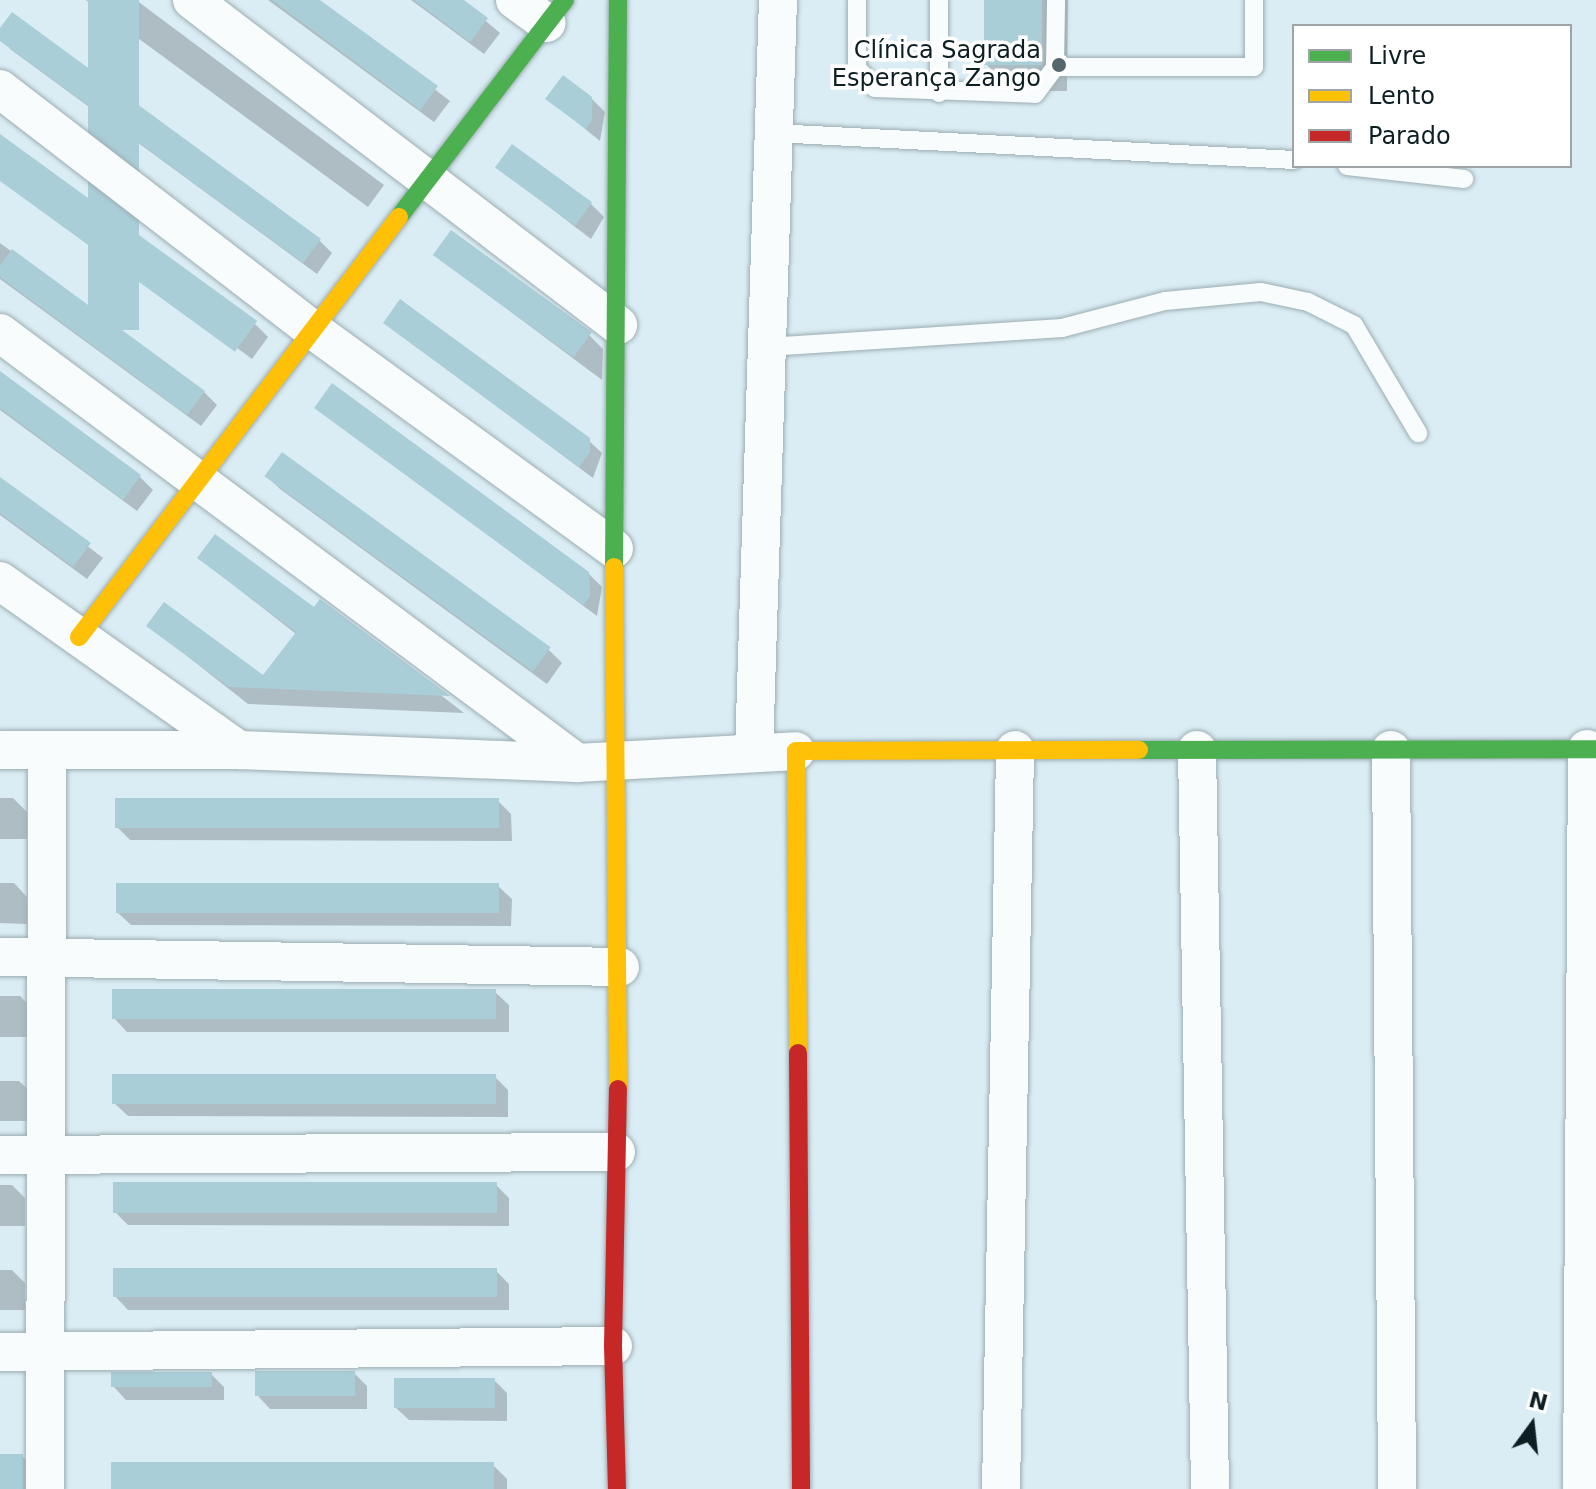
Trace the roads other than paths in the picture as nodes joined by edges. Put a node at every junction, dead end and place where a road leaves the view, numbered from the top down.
1 (192, 0) edge
2 (515, 0) edge
3 (618, 0) edge
4 (778, 0) edge
5 (857, 0) edge
6 (939, 0) edge
7 (1056, 0) edge
8 (1254, 0) edge
9 (556, 12) edge
10 (1055, 67) junction
11 (0, 89) edge
12 (939, 93) junction
13 (774, 133) junction
14 (1292, 160) edge
15 (1365, 168) edge
16 (1464, 179) dead end
17 (428, 180) junction
18 (618, 325) junction
19 (313, 330) junction
20 (0, 333) edge
21 (767, 347) junction
22 (1418, 433) dead end
23 (199, 481) junction
24 (614, 549) junction
25 (0, 581) edge
26 (79, 637) junction
27 (1592, 749) edge
28 (0, 750) edge
29 (47, 750) junction
30 (239, 750) junction
31 (1015, 750) junction
32 (1197, 750) junction
33 (1391, 750) junction
34 (754, 751) junction
35 (796, 751) junction
36 (616, 758) junction
37 (577, 763) junction
38 (0, 957) edge
39 (49, 957) junction
40 (620, 967) junction
41 (616, 1152) junction
42 (0, 1155) edge
43 (46, 1155) junction
44 (613, 1346) junction
45 (0, 1352) edge
46 (43, 1352) junction
47 (1596, 1486) edge
48 (45, 1489) edge
49 (617, 1489) edge
50 (801, 1489) edge
51 (1001, 1489) edge
52 (1210, 1489) edge
53 (1397, 1489) edge
54 (1582, 1489) edge

1 - 17 street
2 - 9 street
3 - 18 street
4 - 13 street
5 - 12 lane
6 - 12 lane
7 - 10 lane
8 - 10 lane
9 - 17 street
10 - 12 lane
11 - 19 street
13 - 14 lane
13 - 21 street
15 - 16 lane
17 - 18 street
17 - 19 street
18 - 24 street
19 - 23 street
19 - 24 street
20 - 23 street
21 - 22 lane
21 - 34 street
23 - 26 street
23 - 37 street
24 - 36 street
25 - 26 street
26 - 30 street
27 - 33 street
27 - 54 street
28 - 29 street
29 - 30 street
29 - 39 street
30 - 37 street
31 - 32 street
31 - 35 street
31 - 51 street
32 - 33 street
32 - 52 street
33 - 53 street
34 - 35 street
34 - 36 street
35 - 50 street
36 - 37 street
36 - 40 street
38 - 39 street
39 - 40 street
39 - 43 street
40 - 41 street
41 - 43 street
41 - 44 street
42 - 43 street
43 - 46 street
44 - 46 street
44 - 49 street
45 - 46 street
46 - 48 street
47 - 54 street

